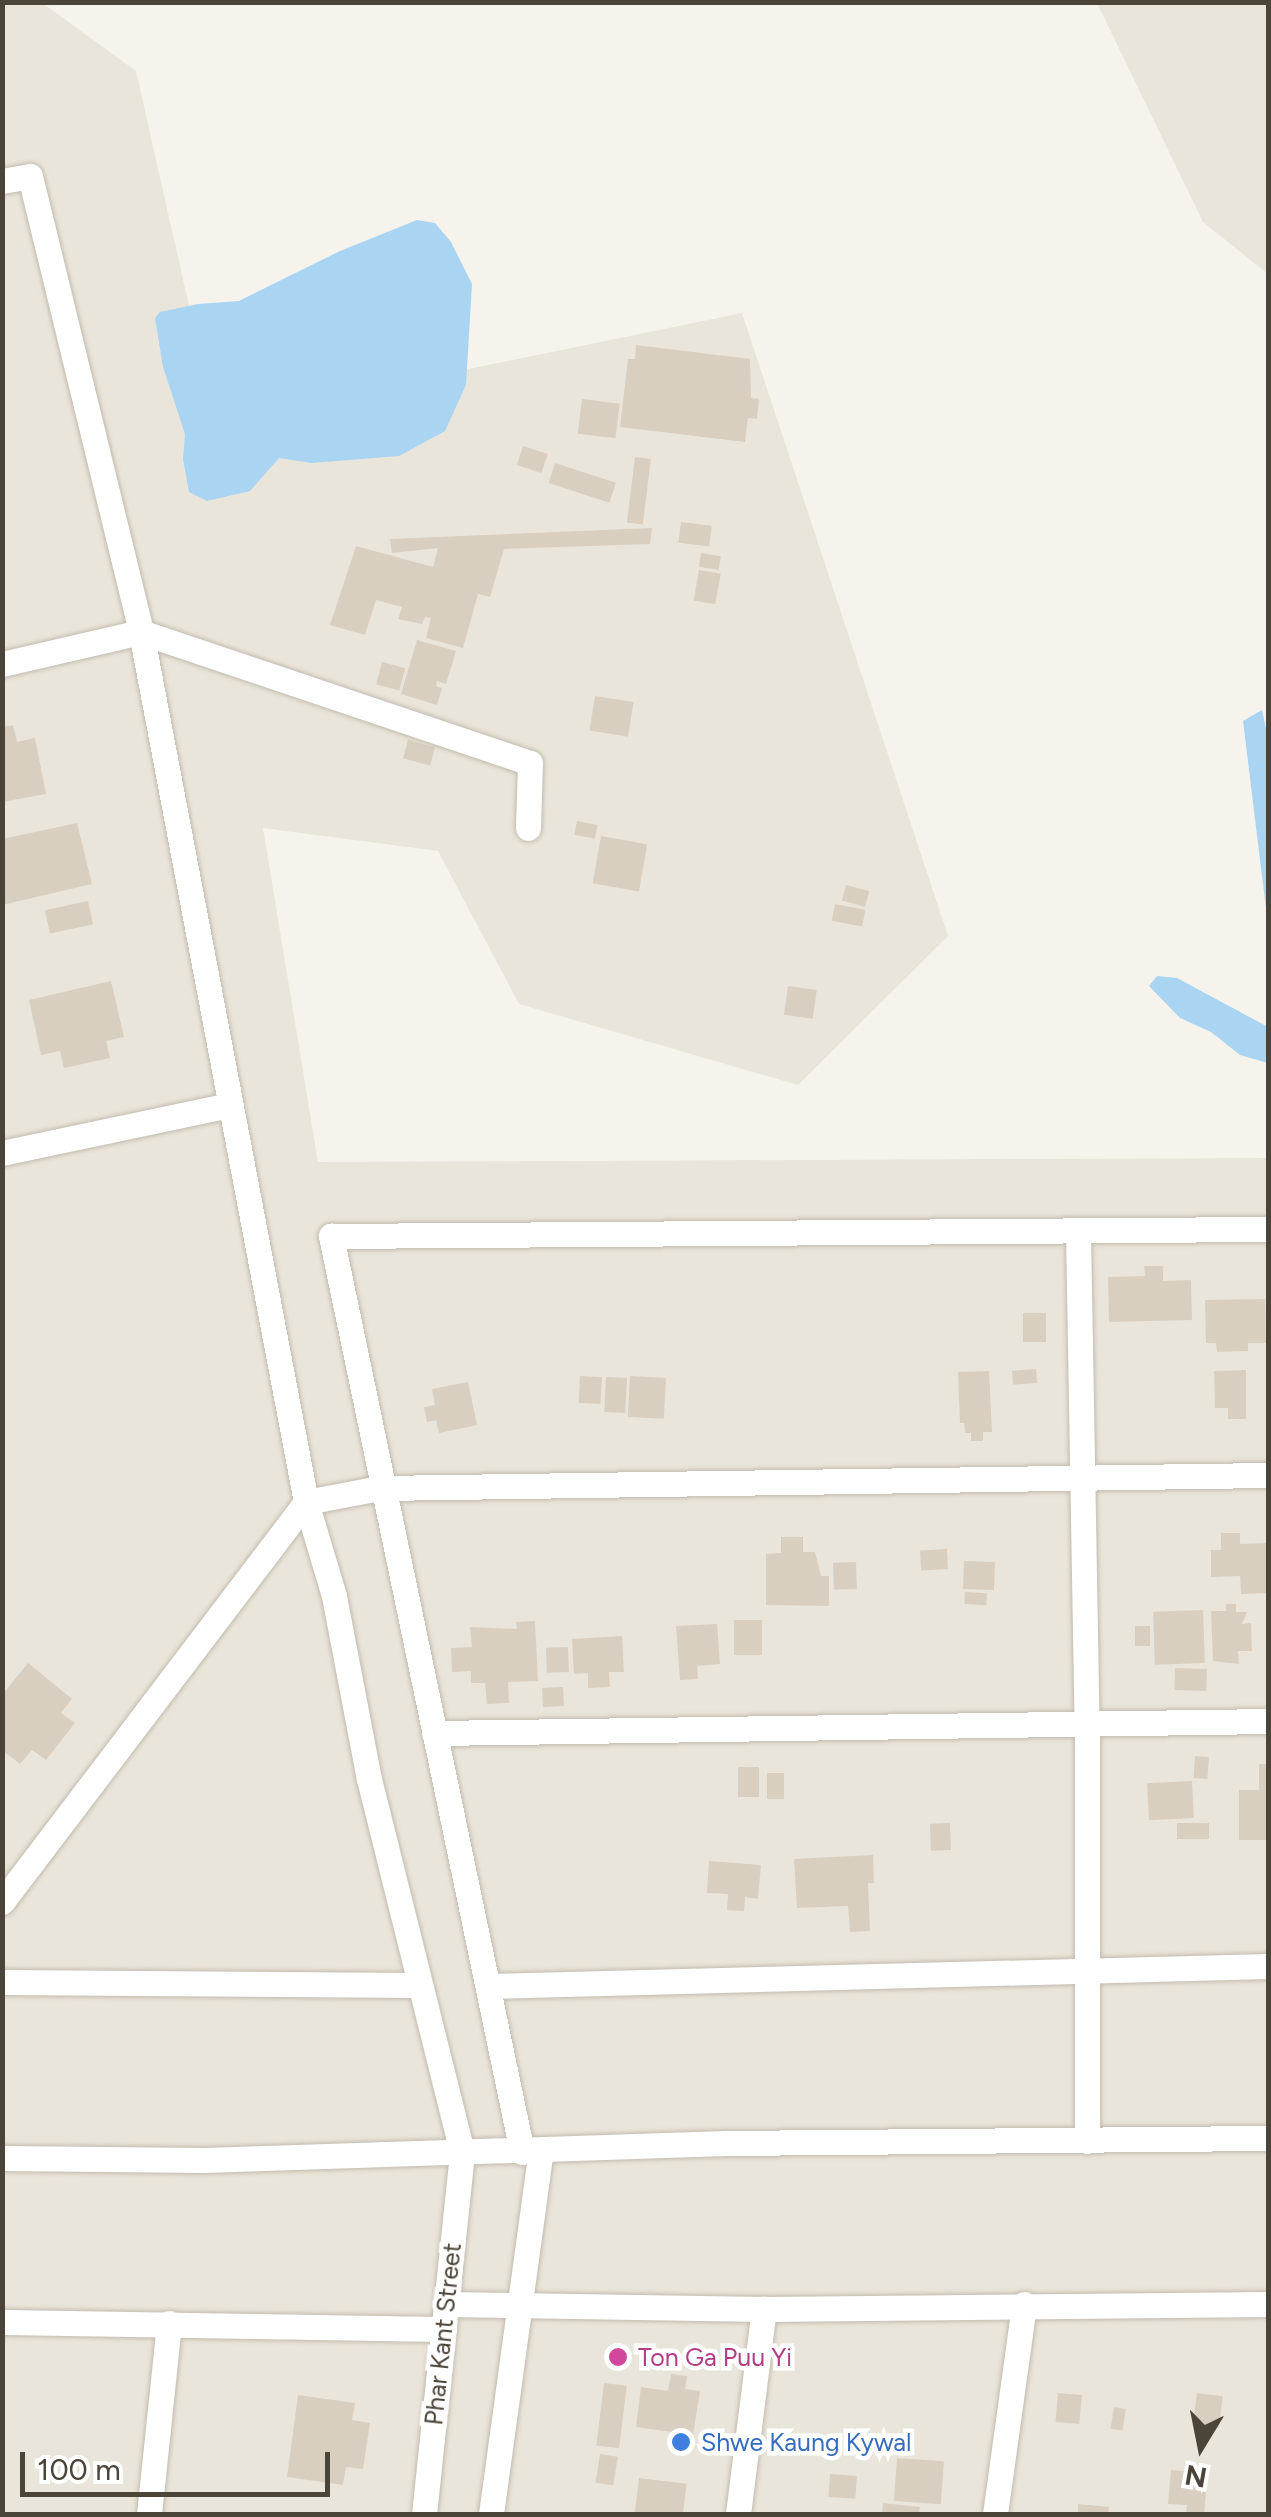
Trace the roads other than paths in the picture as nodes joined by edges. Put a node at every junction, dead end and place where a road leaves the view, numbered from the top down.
1 (2, 181) edge
2 (141, 632) junction
3 (2, 664) edge
4 (528, 828) dead end
5 (229, 1105) junction
6 (2, 1154) edge
7 (1268, 1229) edge
8 (1078, 1231) junction
9 (1268, 1476) edge
10 (1081, 1478) junction
11 (380, 1488) junction
12 (306, 1502) junction
13 (1268, 1721) edge
14 (1087, 1723) junction
15 (434, 1732) junction
16 (2, 1902) edge
17 (1268, 1966) edge
18 (1090, 1968) junction
19 (2, 1982) edge
20 (418, 1985) junction
21 (488, 1986) junction
22 (1268, 2138) edge
23 (1087, 2141) junction
24 (532, 2151) junction
25 (462, 2154) junction
26 (2, 2158) edge
27 (1024, 2304) junction
28 (1268, 2304) edge
29 (516, 2308) junction
30 (764, 2309) junction
31 (446, 2316) junction
32 (2, 2322) edge
33 (169, 2323) junction
34 (149, 2514) edge
35 (424, 2514) edge
36 (491, 2514) edge
37 (738, 2514) edge
38 (995, 2514) edge

1 - 2 street
2 - 3 street
2 - 4 street
2 - 5 street
5 - 6 street
5 - 12 street
7 - 8 street
8 - 10 street
8 - 11 street
9 - 10 street
10 - 11 street
10 - 14 street
11 - 12 street
11 - 15 street
12 - 16 street
12 - 20 street
13 - 14 street
14 - 15 street
14 - 18 street
15 - 21 street
17 - 18 street
18 - 21 street
18 - 23 street
19 - 20 street
20 - 25 street
21 - 24 street
22 - 23 street
23 - 24 street
24 - 25 street
24 - 29 street
25 - 26 street
25 - 31 street, Phar Kant Street
27 - 28 street
27 - 30 street
27 - 38 street
29 - 30 street
29 - 31 street
29 - 36 street
30 - 37 street
31 - 33 street
31 - 35 street, Phar Kant Street
32 - 33 street
33 - 34 street

